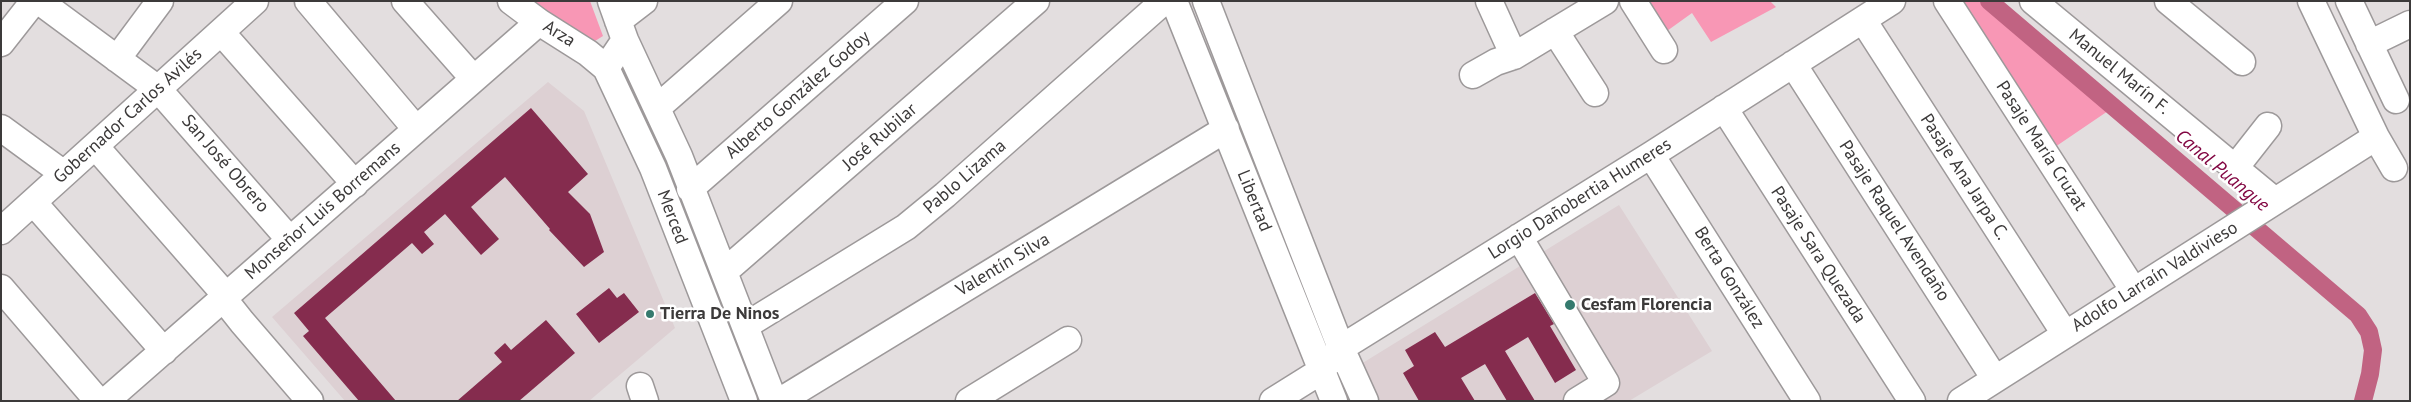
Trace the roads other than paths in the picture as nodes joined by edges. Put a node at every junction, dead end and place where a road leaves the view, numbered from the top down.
1 (34, 1) edge
2 (39, 1) edge
3 (160, 1) edge
4 (255, 1) edge
5 (308, 1) edge
6 (405, 1) edge
7 (511, 1) edge
8 (644, 1) edge
9 (779, 1) edge
10 (904, 1) edge
11 (1036, 1) edge
12 (1164, 1) edge
13 (1174, 1) edge
14 (1206, 1) edge
15 (1489, 1) edge
16 (1633, 1) edge
17 (1892, 1) edge
18 (1947, 1) edge
19 (2032, 1) edge
20 (2168, 1) edge
21 (2311, 1) edge
22 (2349, 1) edge
23 (1589, 5) edge
24 (1863, 20) junction
25 (618, 21) edge
26 (539, 22) junction
27 (2410, 24) edge
28 (1555, 31) junction
29 (221, 32) junction
30 (1, 43) edge
31 (2369, 44) junction
32 (1664, 50) dead end
33 (1514, 56) junction
34 (117, 59) junction
35 (2242, 62) dead end
36 (1793, 64) junction
37 (606, 68) junction
38 (1473, 75) dead end
39 (473, 78) junction
40 (158, 89) junction
41 (1595, 93) dead end
42 (2396, 100) dead end
43 (658, 107) junction
44 (1724, 108) junction
45 (2268, 126) dead end
46 (1226, 129) junction
47 (416, 130) junction
48 (2, 131) edge
49 (2376, 137) junction
50 (95, 146) junction
51 (1651, 155) junction
52 (2235, 168) junction
53 (2394, 168) dead end
54 (64, 174) junction
55 (355, 184) junction
56 (690, 189) junction
57 (34, 202) junction
58 (2258, 212) junction
59 (1, 231) edge
60 (1519, 237) junction
61 (290, 240) junction
62 (724, 272) junction
63 (1, 288) edge
64 (2134, 290) junction
65 (223, 298) junction
66 (745, 326) junction
67 (2065, 334) junction
68 (1068, 340) dead end
69 (1340, 348) junction
70 (164, 351) junction
71 (1321, 371) junction
72 (1995, 378) junction
73 (298, 397) edge
74 (98, 401) edge
75 (106, 401) edge
76 (744, 401) edge
77 (774, 401) edge
78 (780, 401) edge
79 (969, 401) edge
80 (1273, 401) edge
81 (1334, 401) edge
82 (1365, 401) edge
83 (1577, 401) edge
84 (1807, 401) edge
85 (1912, 401) edge
86 (1960, 401) edge

1 - 30 street
2 - 34 street, San José Obrero
3 - 34 street
4 - 29 street, Gobernador Carlos Avilés
5 - 47 street
6 - 39 street
7 - 26 street, Arza
8 - 25 street
9 - 43 street
10 - 56 street, Alberto González Godoy
11 - 62 street, José Rubilar
12 - 66 street, Pablo Lizama
13 - 46 street, Libertad
14 - 69 street, Libertad
15 - 33 street
16 - 32 street
17 - 24 street, Lorgio Dañobertia Humeres
18 - 64 street, Pasaje María Cruzat
19 - 52 street, Manuel Marín F.
20 - 35 street
21 - 49 street
22 - 31 street
23 - 28 street
24 - 36 street, Lorgio Dañobertia Humeres
24 - 67 street, Pasaje Ana Jarpa C.
25 - 37 street
25 - 43 street, Merced
26 - 37 street, Arza
26 - 39 street, Monseñor Luis Borremans
27 - 31 street
28 - 33 street
28 - 41 street
29 - 40 street, Gobernador Carlos Avilés
29 - 55 street
31 - 42 street
33 - 38 street
34 - 40 street, San José Obrero
36 - 44 street, Lorgio Dañobertia Humeres
36 - 72 street, Pasaje Raquel Avendaño
37 - 76 street, Merced
39 - 47 street, Monseñor Luis Borremans
40 - 50 street, Gobernador Carlos Avilés
40 - 61 street, San José Obrero
43 - 56 street, Merced
44 - 51 street, Lorgio Dañobertia Humeres
44 - 85 street, Pasaje Sara Quezada
45 - 52 street
46 - 71 street, Libertad
46 - 78 street, Valentín Silva
47 - 55 street, Monseñor Luis Borremans
48 - 54 street
49 - 53 street
49 - 58 street, Adolfo Larraín Valdivieso
50 - 54 street, Gobernador Carlos Avilés
50 - 65 street
51 - 60 street, Lorgio Dañobertia Humeres
51 - 84 street, Berta González
52 - 58 street, Manuel Marín F.
54 - 57 street, Gobernador Carlos Avilés
55 - 61 street, Monseñor Luis Borremans
56 - 62 street, Merced
57 - 59 street, Gobernador Carlos Avilés
57 - 70 street
58 - 64 street, Adolfo Larraín Valdivieso
60 - 69 street, Lorgio Dañobertia Humeres
60 - 83 street
61 - 65 street, Monseñor Luis Borremans
62 - 66 street, Merced
63 - 74 street
64 - 67 street, Adolfo Larraín Valdivieso
65 - 70 street, Monseñor Luis Borremans
65 - 73 street
66 - 77 street, Merced
67 - 72 street, Adolfo Larraín Valdivieso
68 - 79 street
69 - 71 street, Lorgio Dañobertia Humeres
69 - 82 street, Libertad
70 - 75 street, Monseñor Luis Borremans
71 - 80 street, Lorgio Dañobertia Humeres
71 - 81 street, Libertad
72 - 86 street, Adolfo Larraín Valdivieso

